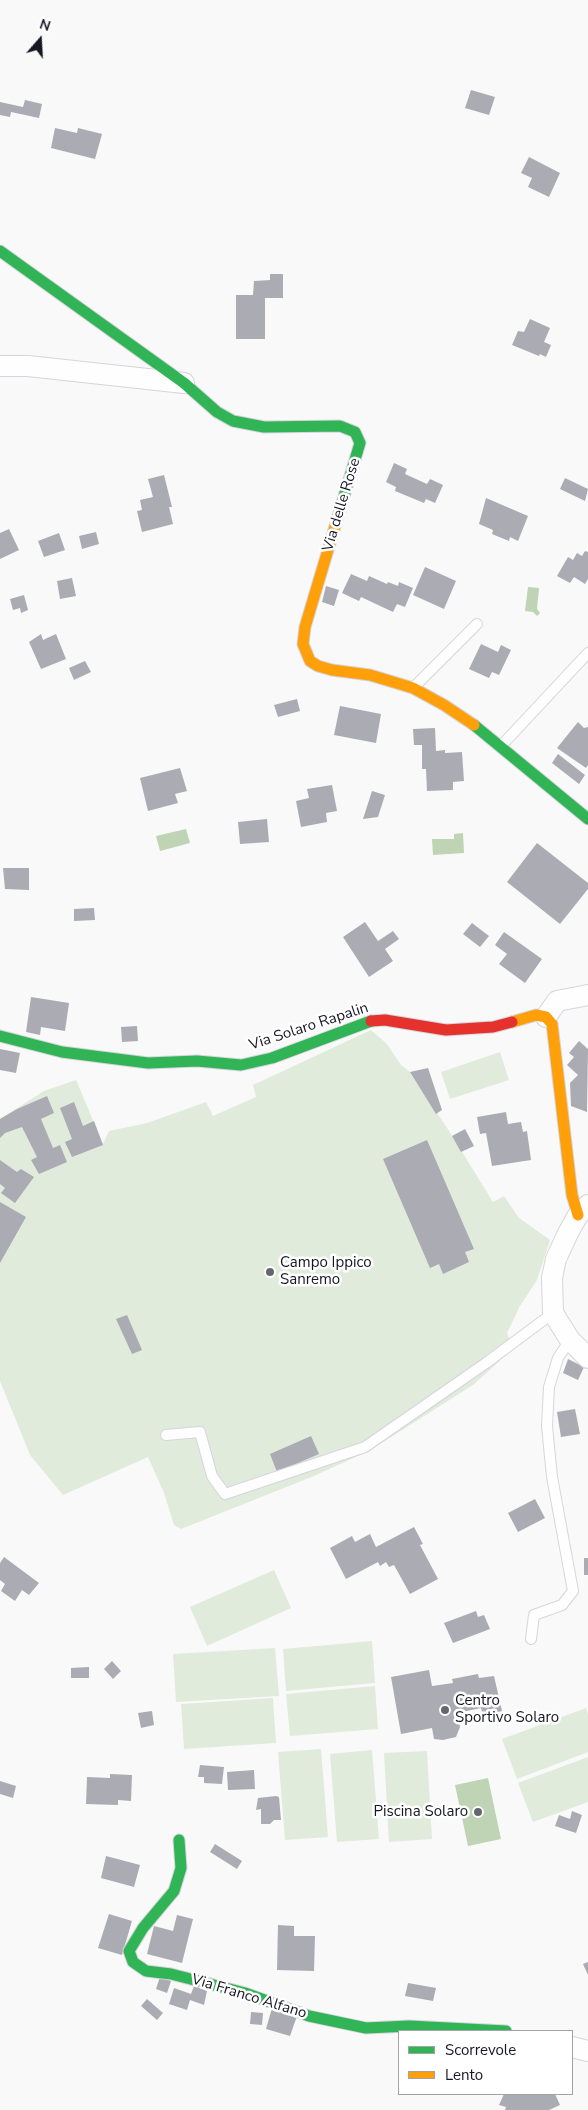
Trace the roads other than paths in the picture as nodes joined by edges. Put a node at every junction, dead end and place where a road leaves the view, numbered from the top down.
1 (0, 251) edge
2 (0, 366) edge
3 (184, 383) junction
4 (477, 624) dead end
5 (588, 653) edge
6 (413, 688) junction
7 (500, 746) junction
8 (588, 819) edge
9 (588, 994) edge
10 (546, 1016) junction
11 (0, 1036) edge
12 (583, 1210) edge
13 (553, 1313) junction
14 (570, 1340) junction
15 (588, 1358) edge
16 (166, 1435) dead end
17 (531, 1639) dead end
18 (179, 1840) dead end
19 (487, 2030) edge
20 (573, 2047) edge
21 (588, 2051) edge

1 - 3 street, Via delle Rose
2 - 3 street
3 - 6 street, Via delle Rose
4 - 6 lane
5 - 7 lane
6 - 7 street, Via delle Rose
7 - 8 street, Via delle Rose
9 - 10 street
10 - 11 street, Via Solaro Rapalin
10 - 12 street
12 - 13 street
13 - 14 street
13 - 16 lane
14 - 15 street
14 - 17 lane
18 - 19 street, Via Franco Alfano
20 - 21 street

